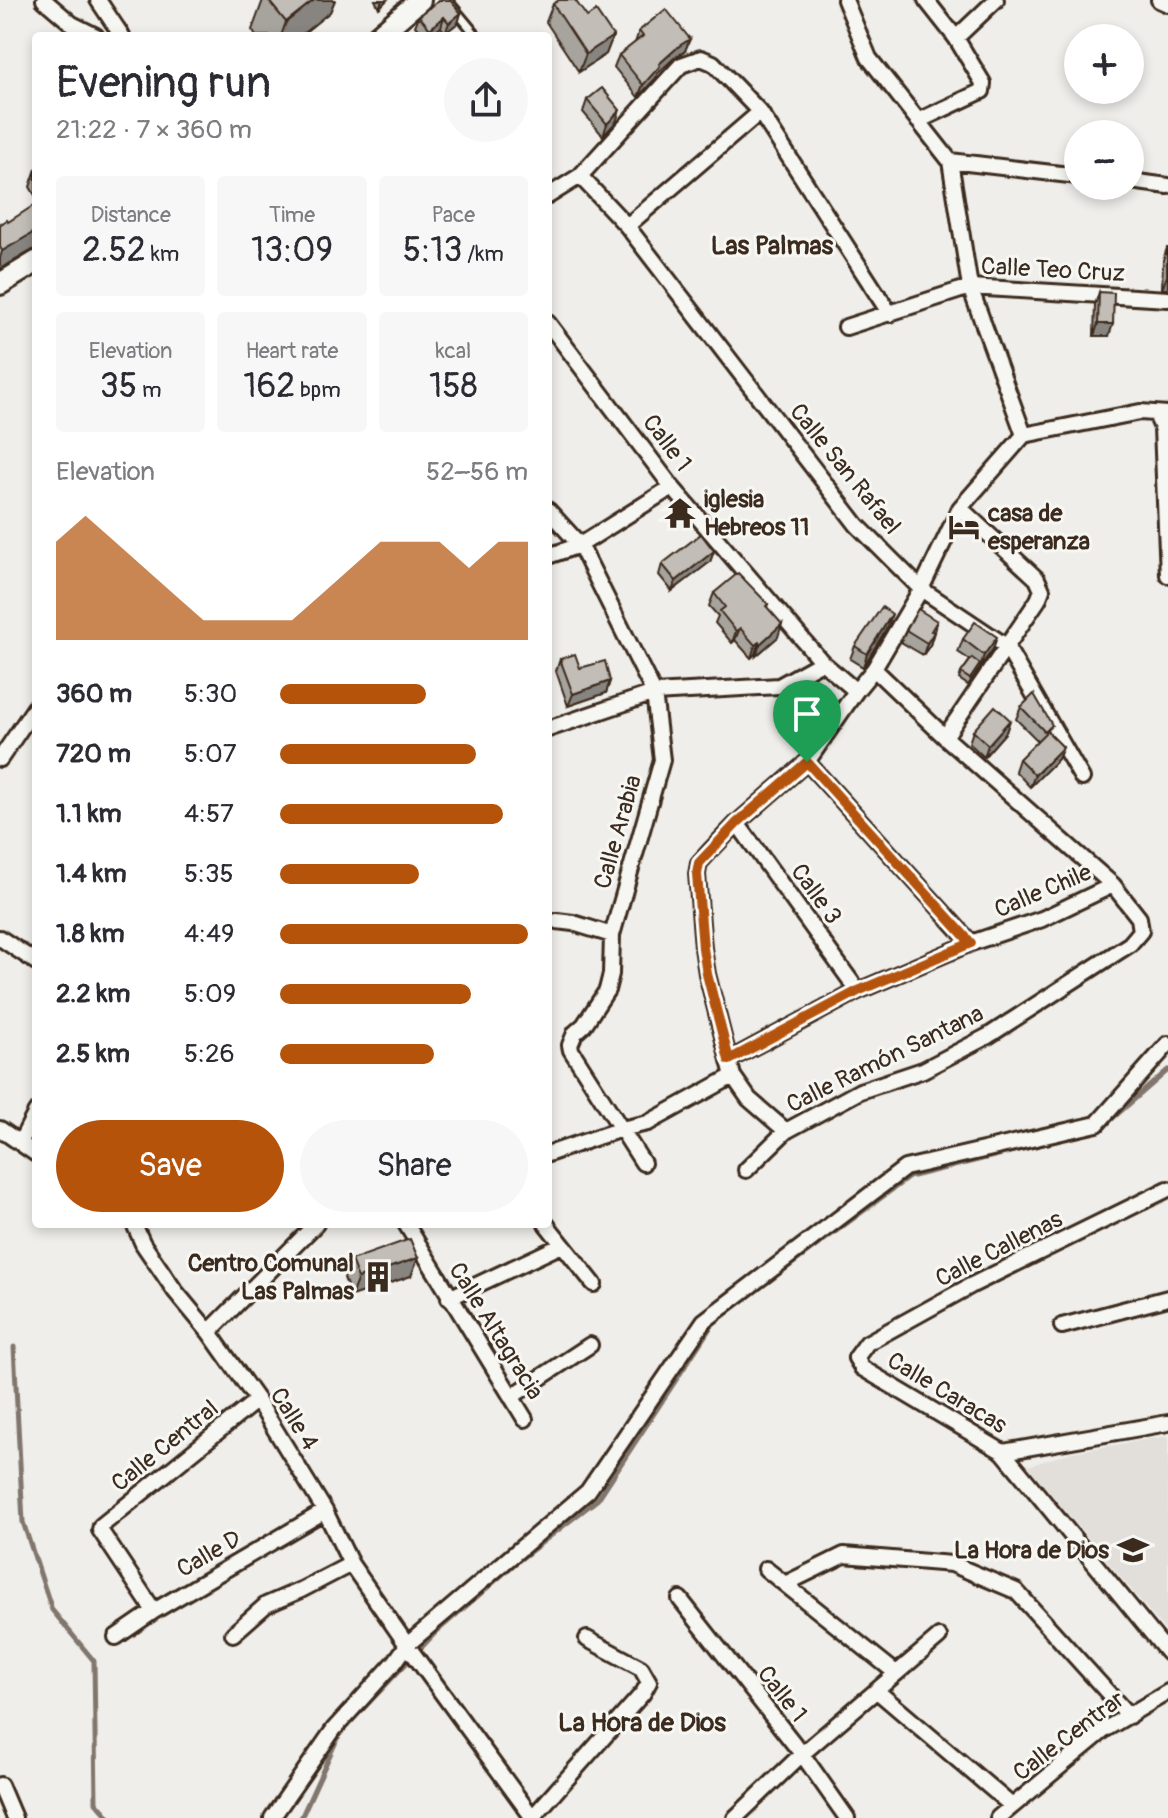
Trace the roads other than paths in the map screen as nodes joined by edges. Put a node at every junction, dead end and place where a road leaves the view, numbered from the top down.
1 (44, 0) edge
2 (98, 0) edge
3 (447, 0) edge
4 (845, 0) edge
5 (926, 0) edge
6 (996, 0) edge
7 (1159, 0) edge
8 (415, 2) edge
9 (1168, 4) edge
10 (88, 32) edge
11 (119, 32) edge
12 (382, 32) edge
13 (474, 32) edge
14 (956, 38) junction
15 (760, 112) junction
16 (918, 121) junction
17 (950, 161) junction
18 (1064, 174) edge
19 (580, 176) junction
20 (1144, 183) edge
21 (1168, 186) edge
22 (552, 194) edge
23 (627, 226) junction
24 (32, 268) edge
25 (0, 284) edge
26 (970, 287) junction
27 (1168, 299) edge
28 (890, 314) junction
29 (846, 327) dead end
30 (552, 328) edge
31 (1162, 414) edge
32 (1024, 435) junction
33 (672, 487) junction
34 (960, 508) junction
35 (552, 514) edge
36 (580, 545) junction
37 (552, 555) edge
38 (1168, 575) edge
39 (921, 589) junction
40 (1006, 646) junction
41 (822, 662) junction
42 (874, 669) junction
43 (856, 691) junction
44 (654, 693) junction
45 (32, 712) edge
46 (552, 728) edge
47 (945, 737) junction
48 (0, 759) edge
49 (807, 762) junction
50 (1082, 778) dead end
51 (737, 823) junction
52 (1113, 885) junction
53 (557, 921) dead end
54 (612, 935) junction
55 (0, 938) edge
56 (971, 943) junction
57 (32, 959) edge
58 (858, 991) junction
59 (1168, 1044) edge
60 (729, 1060) junction
61 (733, 1076) junction
62 (32, 1120) edge
63 (0, 1129) edge
64 (621, 1129) junction
65 (786, 1131) junction
66 (20, 1143) junction
67 (32, 1151) edge
68 (552, 1153) edge
69 (643, 1163) dead end
70 (746, 1170) dead end
71 (1168, 1189) edge
72 (136, 1228) edge
73 (312, 1228) edge
74 (408, 1228) edge
75 (549, 1228) edge
76 (562, 1245) junction
77 (594, 1284) dead end
78 (449, 1298) junction
79 (1168, 1298) edge
80 (1062, 1326) dead end
81 (209, 1332) junction
82 (590, 1345) dead end
83 (856, 1358) joint
84 (511, 1397) junction
85 (257, 1400) junction
86 (525, 1419) dead end
87 (1168, 1423) edge
88 (1003, 1452) junction
89 (325, 1511) junction
90 (351, 1564) junction
91 (766, 1569) dead end
92 (785, 1584) junction
93 (680, 1599) dead end
94 (154, 1611) junction
95 (233, 1634) dead end
96 (116, 1637) dead end
97 (939, 1637) dead end
98 (587, 1639) dead end
99 (407, 1645) junction
100 (1168, 1653) edge
101 (896, 1673) junction
102 (877, 1691) junction
103 (1167, 1694) edge
104 (1129, 1716) junction
105 (802, 1754) junction
106 (0, 1785) edge
107 (1012, 1806) junction
108 (528, 1817) edge
109 (14, 1818) edge
110 (272, 1818) edge
111 (735, 1818) edge
112 (847, 1818) edge
113 (998, 1818) edge

1 - 10 street
2 - 11 street
3 - 13 lane
4 - 16 street
5 - 14 street
6 - 14 street
7 - 9 street
8 - 12 street
14 - 16 street
15 - 19 street
15 - 23 street
15 - 28 street
16 - 17 street
17 - 18 street
17 - 26 street
19 - 22 street
19 - 23 street, Calle San Rafael
20 - 21 street
23 - 39 street, Calle San Rafael
24 - 25 street
26 - 27 street, Calle Teo Cruz
26 - 28 street, Calle Teo Cruz
26 - 32 street
28 - 29 street, Calle Teo Cruz
30 - 33 street, Calle 1
31 - 32 street
31 - 38 street
32 - 34 street
33 - 36 street
33 - 41 street, Calle 1
34 - 39 street
34 - 40 street
35 - 36 street, Calle Arabia
36 - 37 street
36 - 44 street, Calle Arabia
39 - 40 street, Calle San Rafael
39 - 42 street
40 - 47 street
40 - 50 street, Calle San Rafael
41 - 43 street, Calle 1
41 - 44 street
42 - 43 street
42 - 47 street
43 - 49 street
44 - 46 street
44 - 54 street, Calle Arabia
45 - 48 street
47 - 52 street
49 - 51 street
49 - 56 street
51 - 58 street, Calle 3
51 - 60 street
52 - 56 street, Calle Chile
52 - 65 street, Calle Ramón Santana
53 - 54 street
54 - 64 street, Calle Arabia
55 - 57 street
56 - 58 street, Calle Chile
58 - 60 street, Calle Chile
59 - 99 street
60 - 61 street
61 - 64 street
61 - 65 street
62 - 66 street
63 - 66 street
64 - 68 street
64 - 69 street, Calle Arabia
65 - 70 street, Calle Ramón Santana
66 - 67 street
71 - 83 street, Calle Callenas
72 - 81 street, Calle 4
73 - 81 street
74 - 78 street, Calle Altagracia
75 - 76 street
76 - 77 street
76 - 78 street
78 - 84 street, Calle Altagracia
79 - 80 street
81 - 85 street, Calle 4
82 - 84 street
83 - 88 street, Calle Caracas
84 - 86 street, Calle Altagracia
85 - 89 street, Calle 4
85 - 94 street, Calle Central
87 - 88 street
88 - 100 street, Calle Caracas
89 - 90 street, Calle 4
89 - 94 street, Calle D
90 - 95 street
90 - 99 street, Calle 4
91 - 92 street
92 - 101 street
92 - 104 street
93 - 105 street, Calle 1
94 - 96 street, Calle D
97 - 101 street
98 - 108 street
99 - 108 street, Calle 4
99 - 110 street
101 - 102 street
102 - 105 street
102 - 107 street
103 - 104 street, Calle Centrar
104 - 107 street, Calle Centrar
105 - 111 street
105 - 112 street, Calle 1
106 - 109 street
107 - 113 street, Calle Centrar

